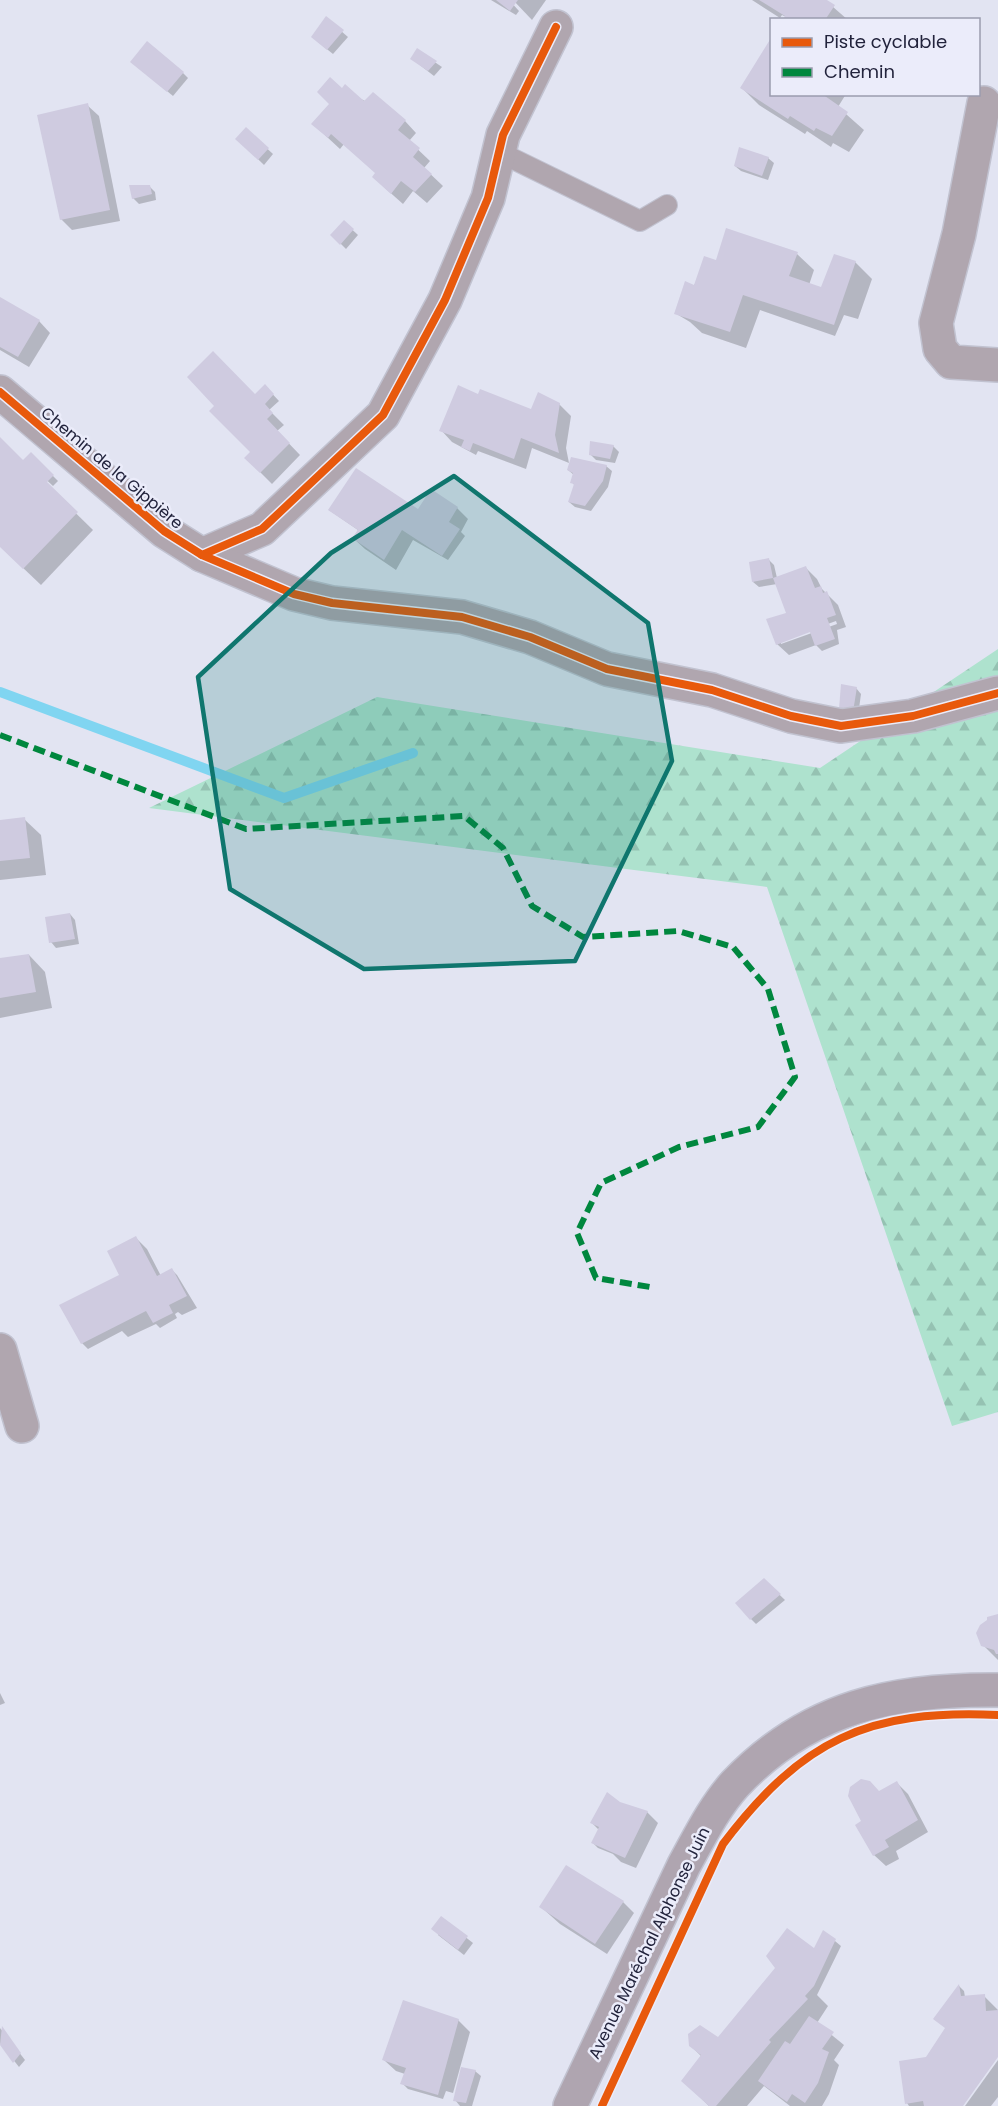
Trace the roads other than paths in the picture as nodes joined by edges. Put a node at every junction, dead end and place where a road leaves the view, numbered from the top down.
1 (556, 27) dead end
2 (984, 103) dead end
3 (499, 152) junction
4 (668, 205) dead end
5 (998, 366) edge
6 (0, 392) edge
7 (202, 555) junction
8 (998, 693) edge
9 (0, 1350) edge
10 (22, 1426) dead end
11 (998, 1690) edge
12 (570, 2106) edge

1 - 3 street
2 - 5 street
3 - 4 lane
3 - 7 street
6 - 7 street, Chemin de la Gippière
7 - 8 street, Chemin de la Gippière
9 - 10 street
11 - 12 main road, Avenue Maréchal Alphonse Juin

